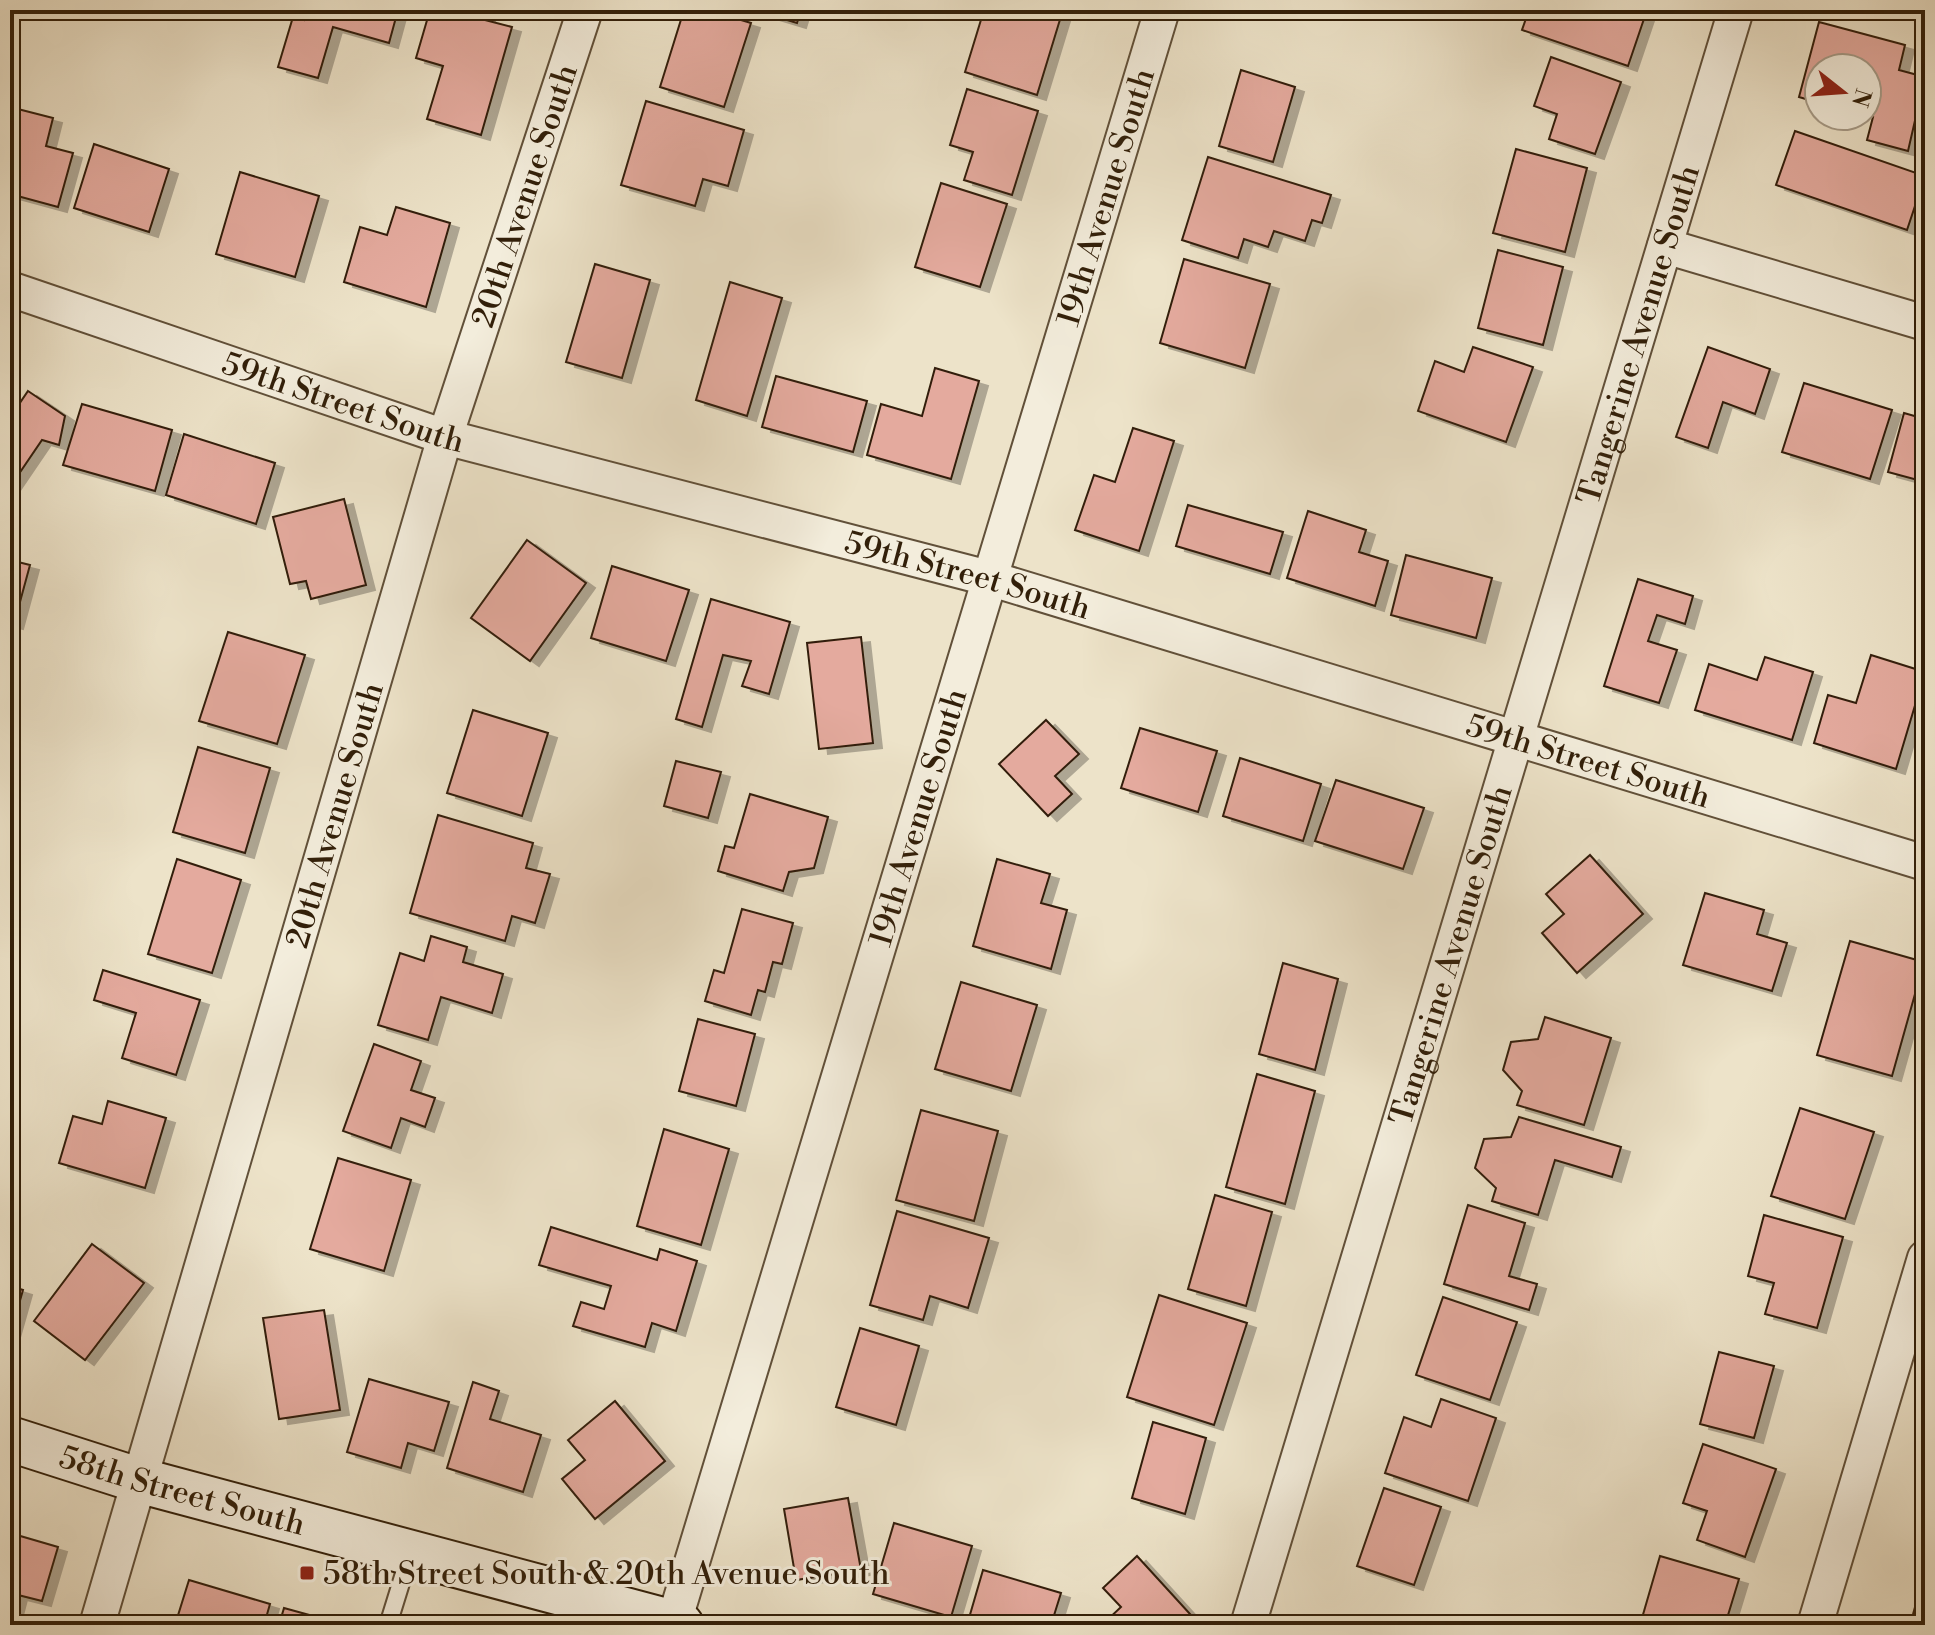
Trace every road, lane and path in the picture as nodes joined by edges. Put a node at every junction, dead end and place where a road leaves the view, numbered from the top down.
1 (585, 10) edge
2 (1162, 10) edge
3 (1736, 10) edge
4 (1665, 246) junction
5 (10, 289) edge
6 (1925, 323) edge
7 (445, 437) junction
8 (992, 579) junction
9 (1516, 739) junction
10 (1925, 863) edge
11 (1925, 1258) edge
12 (10, 1439) edge
13 (138, 1480) junction
14 (410, 1552) junction
15 (676, 1624) edge
16 (97, 1625) edge
17 (388, 1625) edge
18 (1248, 1625) edge
19 (1815, 1625) edge

1 - 7 street, 20th Avenue South
2 - 8 street, 19th Avenue South
3 - 4 street, Tangerine Avenue South
4 - 6 street
4 - 9 street, Tangerine Avenue South
5 - 7 street, 59th Street South
7 - 8 street, 59th Street South
7 - 13 street, 20th Avenue South
8 - 9 street, 59th Street South
8 - 15 street, 19th Avenue South
9 - 10 street, 59th Street South
9 - 18 street, Tangerine Avenue South
11 - 19 street
12 - 13 street, 58th Street South
13 - 14 street, 58th Street South
13 - 16 street, 20th Avenue South
14 - 15 street, 58th Street South
14 - 17 lane

